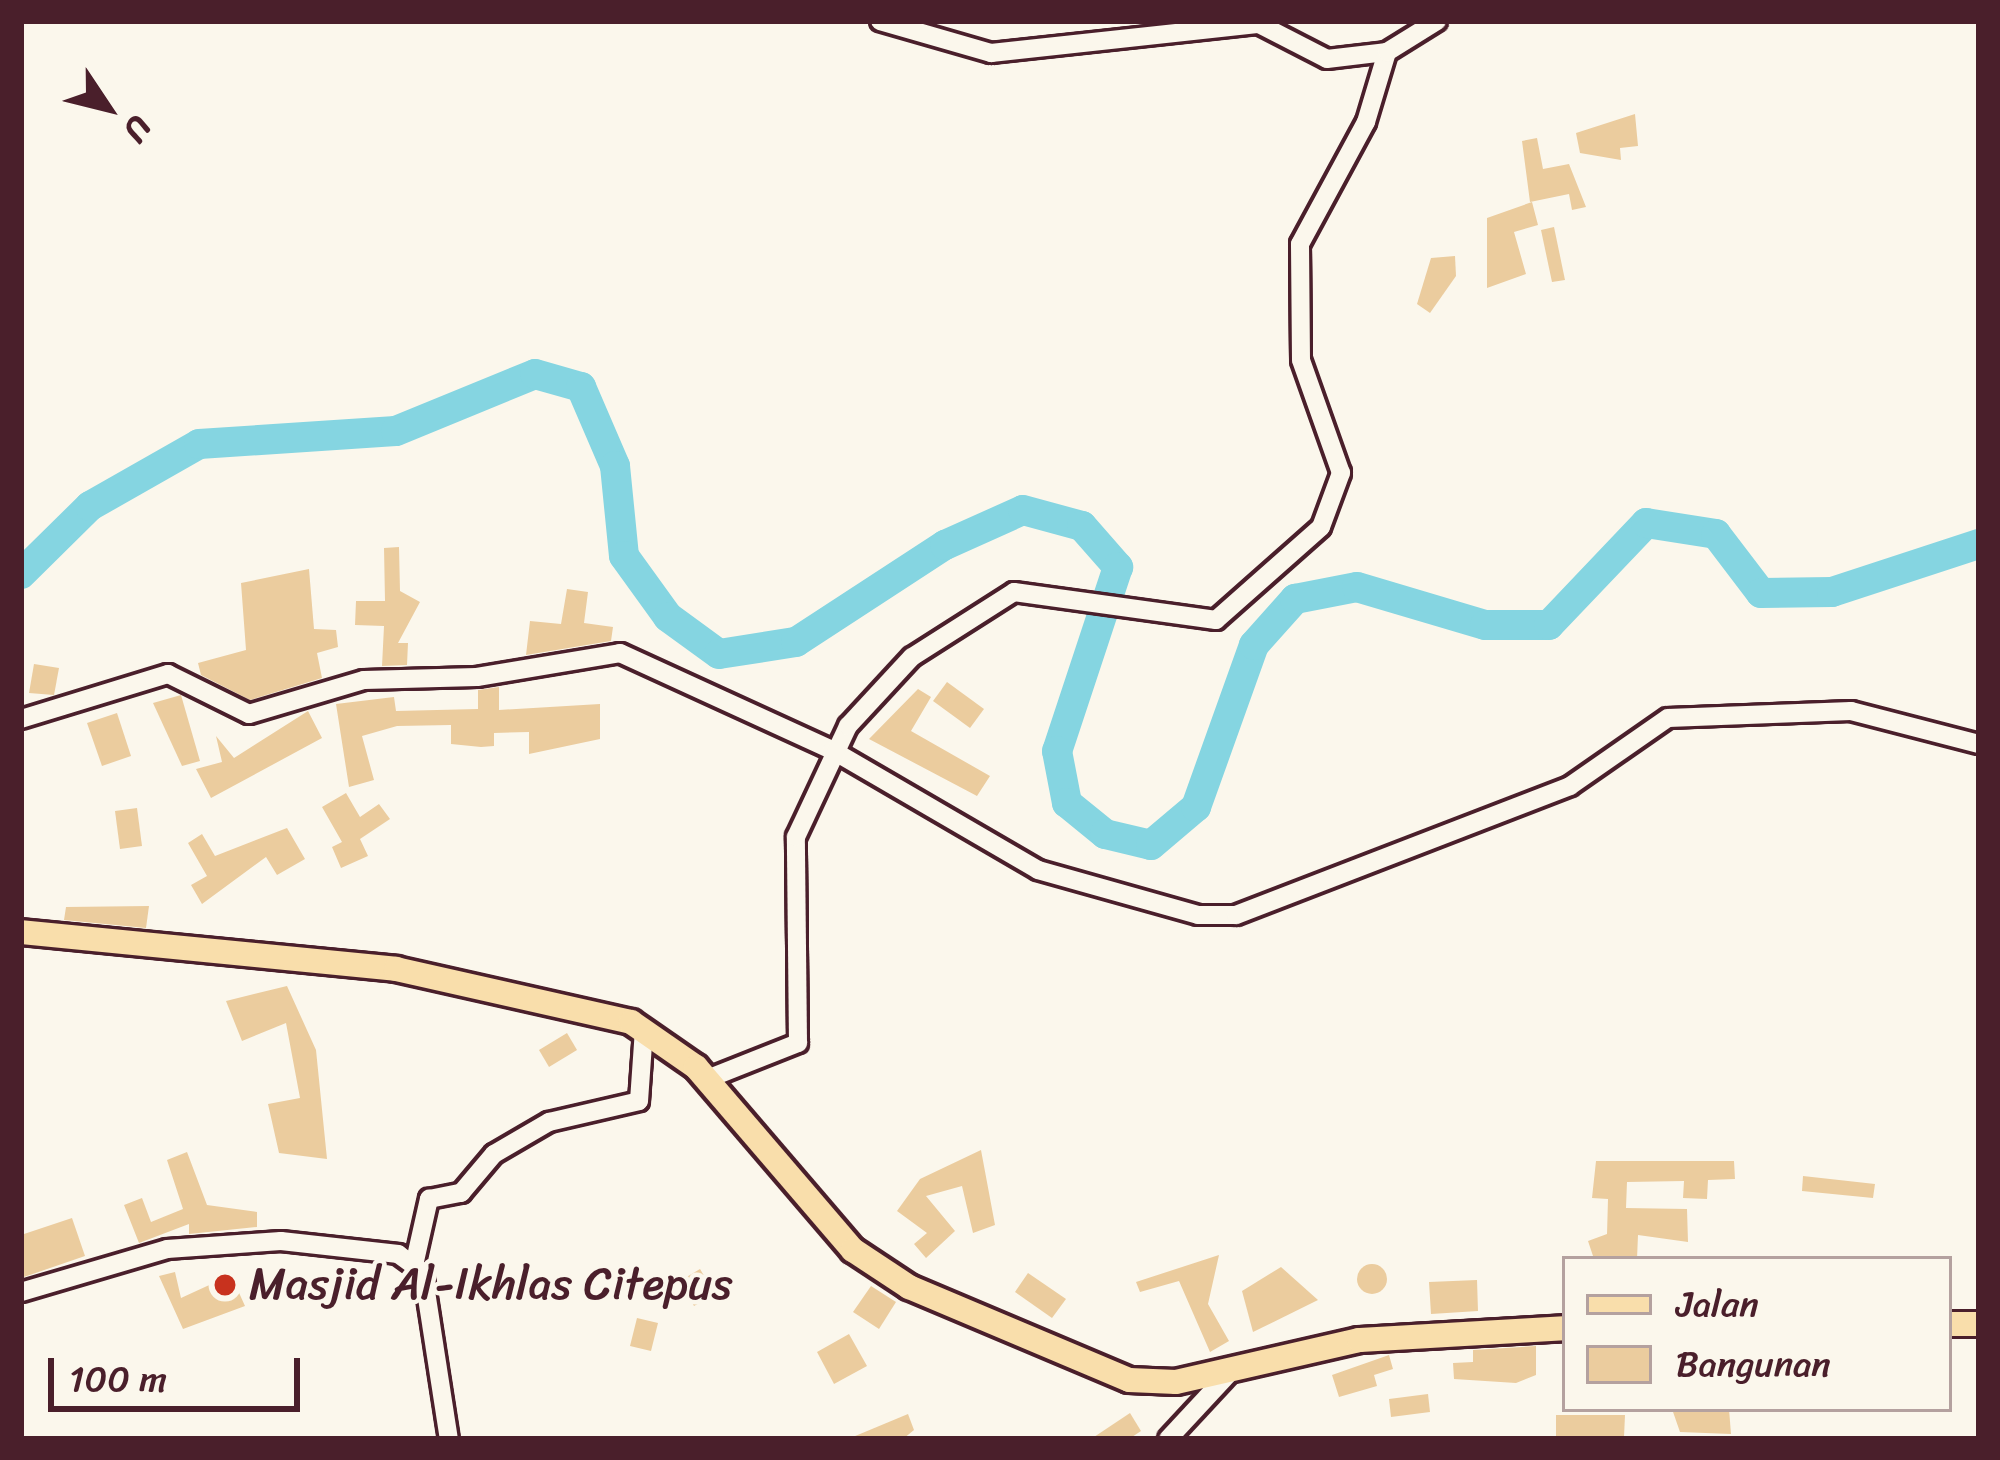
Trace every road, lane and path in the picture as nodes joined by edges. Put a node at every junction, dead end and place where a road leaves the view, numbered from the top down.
1 (880, 21) edge
2 (1437, 21) edge
3 (1387, 52) junction
4 (21, 719) edge
5 (1979, 745) edge
6 (832, 750) junction
7 (21, 932) edge
8 (644, 1029) junction
9 (707, 1079) junction
10 (415, 1261) junction
11 (21, 1292) edge
12 (1562, 1328) edge
13 (1235, 1367) junction
14 (449, 1439) edge
15 (1168, 1439) edge

1 - 3 street
2 - 3 street
3 - 6 street
4 - 6 street
5 - 6 street
6 - 9 street
7 - 8 main road
8 - 9 main road
8 - 10 street
9 - 13 main road
10 - 11 street
10 - 14 street
12 - 13 main road
13 - 15 street

